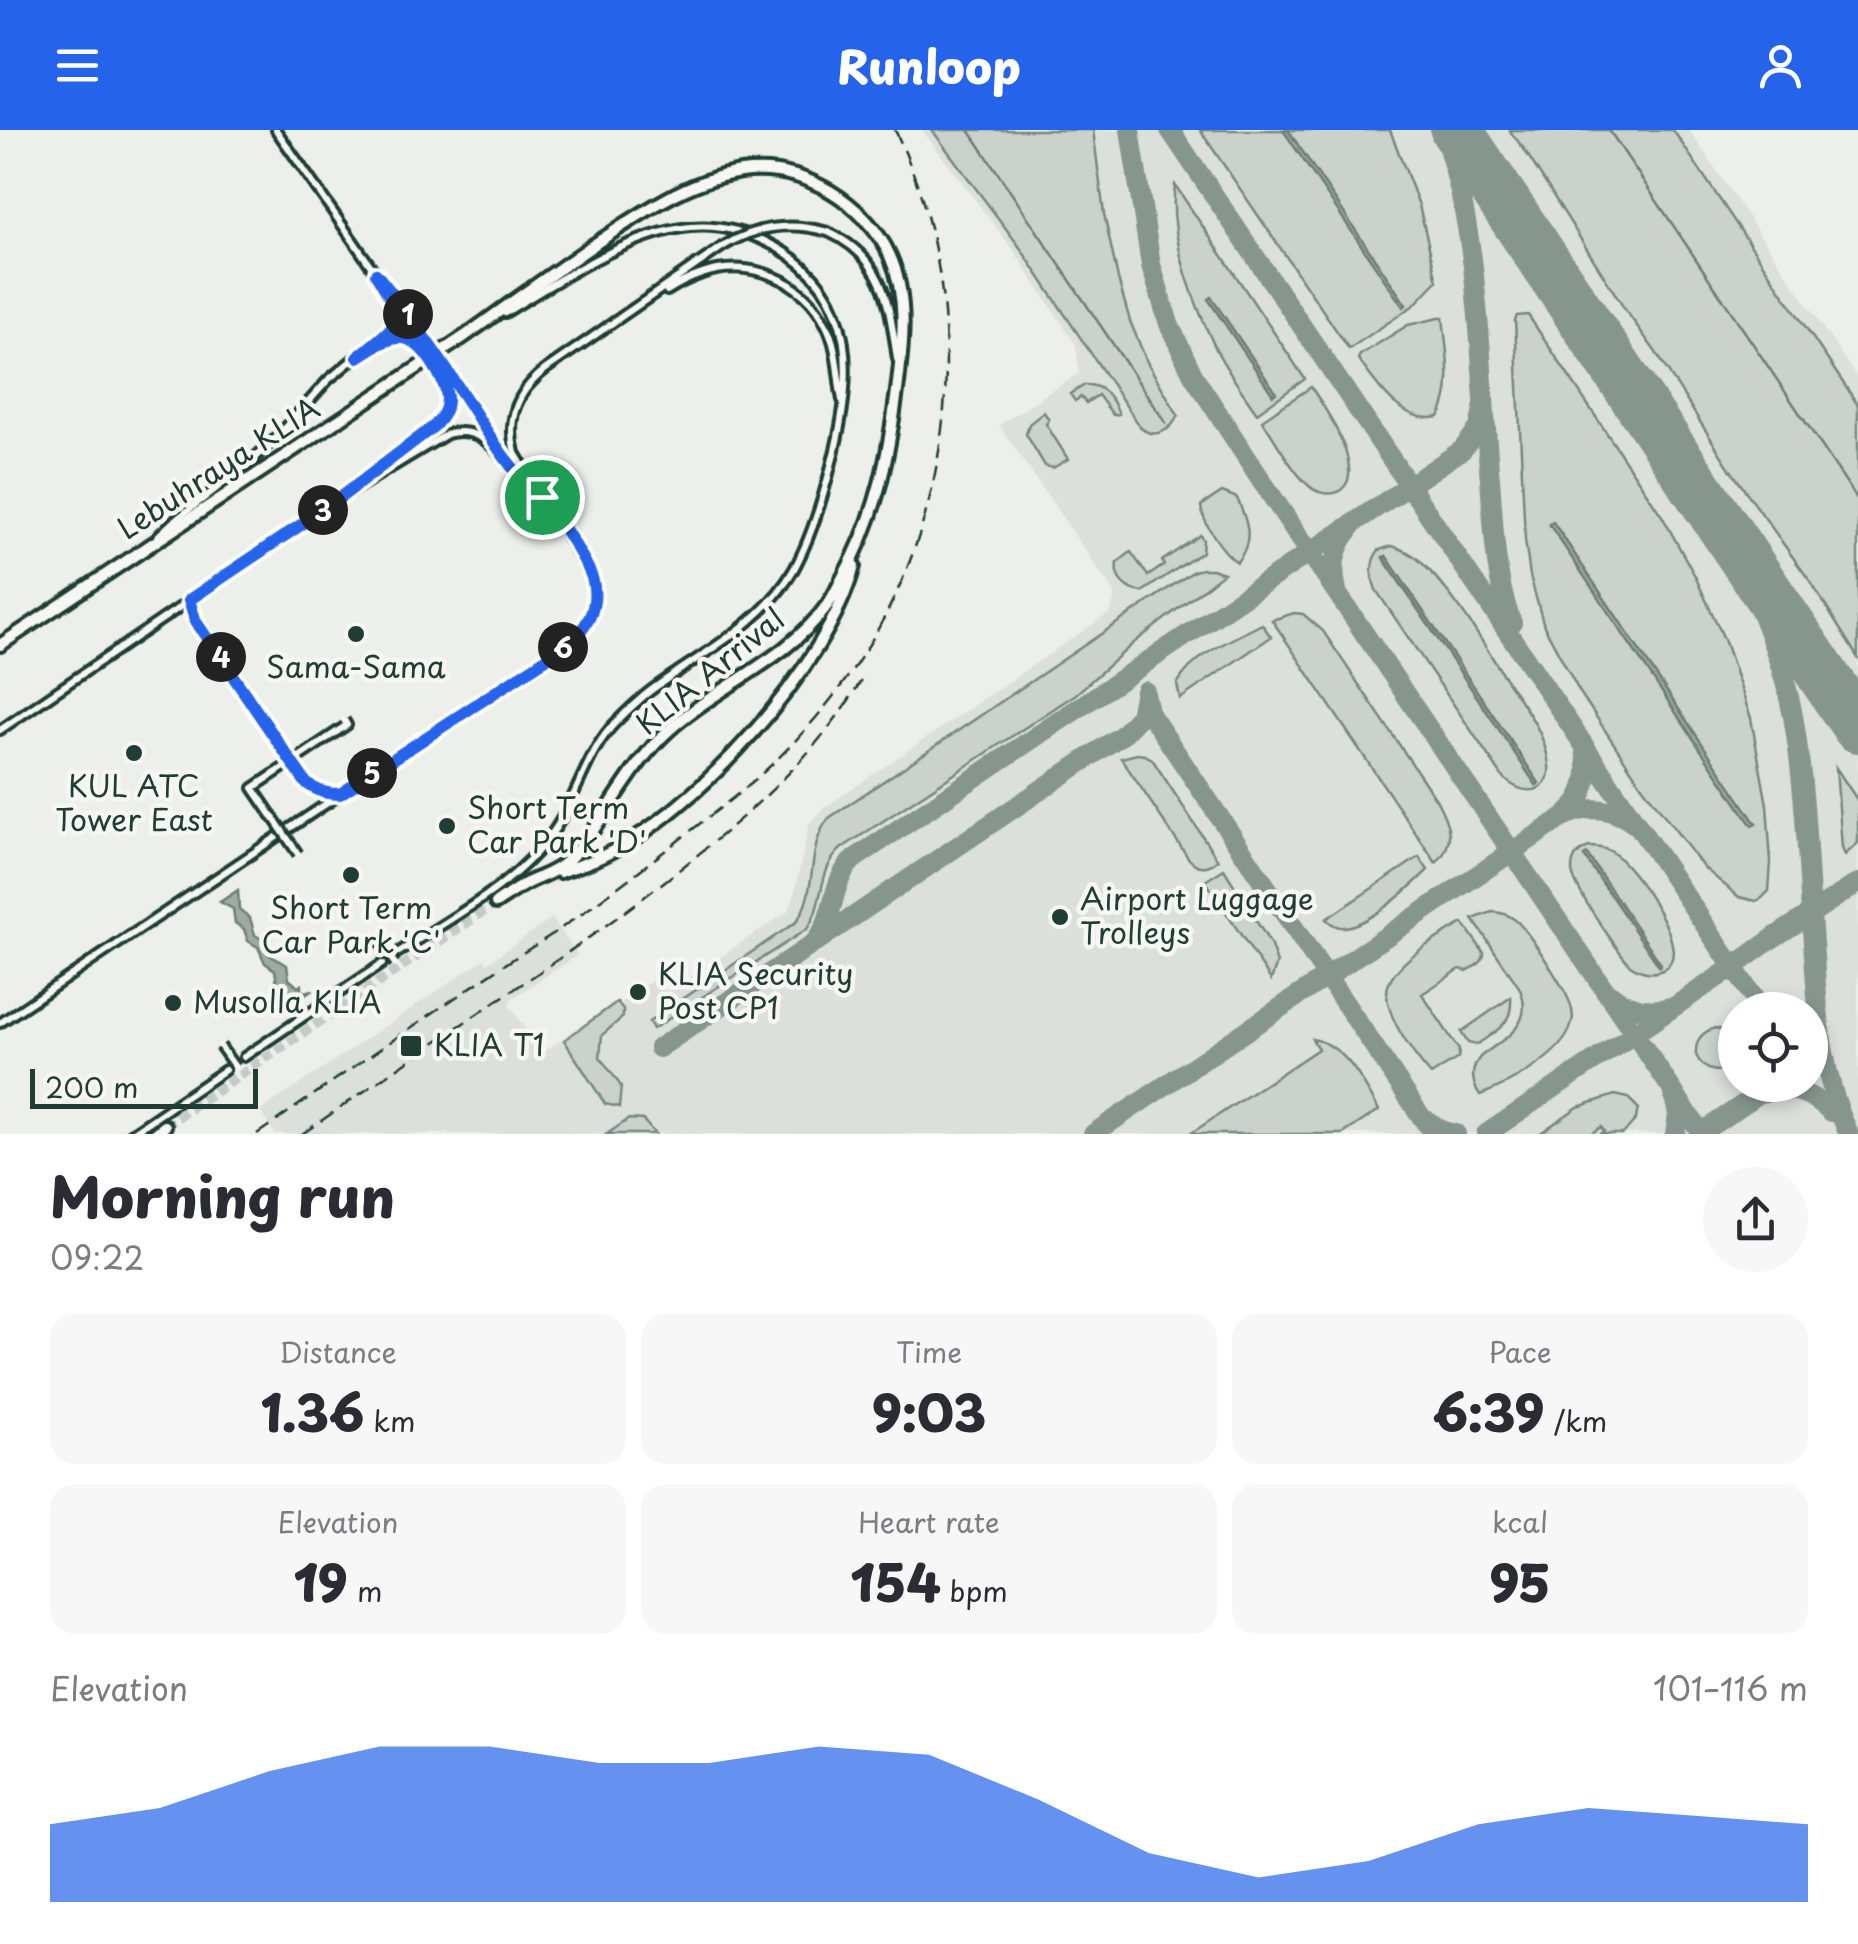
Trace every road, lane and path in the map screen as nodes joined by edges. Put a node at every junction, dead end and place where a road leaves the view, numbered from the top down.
1 (276, 130) edge
2 (376, 274) junction
3 (640, 306) junction
4 (466, 336) junction
5 (358, 357) junction
6 (899, 375) junction
7 (844, 406) junction
8 (510, 466) junction
9 (542, 497) junction
10 (332, 504) junction
11 (146, 547) junction
12 (859, 548) junction
13 (189, 600) junction
14 (0, 644) edge
15 (344, 720) dead end
16 (0, 730) edge
17 (340, 794) junction
18 (298, 854) dead end
19 (378, 939) dead end
20 (399, 952) dead end
21 (382, 964) dead end
22 (395, 964) dead end
23 (0, 1023) edge
24 (220, 1046) dead end
25 (244, 1057) dead end
26 (236, 1067) dead end
27 (225, 1070) dead end
28 (131, 1134) edge

1 - 2 street
2 - 5 street
2 - 8 street, bridge
3 - 6 street, bridge
3 - 7 street
3 - 9 street
4 - 6 main road, Lebuhraya KLIA
4 - 7 street
4 - 11 main road, Lebuhraya KLIA
5 - 10 street, bridge
5 - 11 street
6 - 12 main road, Lebuhraya KLIA
7 - 20 street
8 - 9 street
8 - 10 street
9 - 17 street
10 - 13 street
11 - 14 main road, Lebuhraya KLIA
12 - 12 main road, KLIA Arrival
13 - 16 street
13 - 17 street
15 - 18 street, bridge
17 - 23 street
19 - 22 street, bridge
21 - 25 street
24 - 26 street, bridge
27 - 28 street

